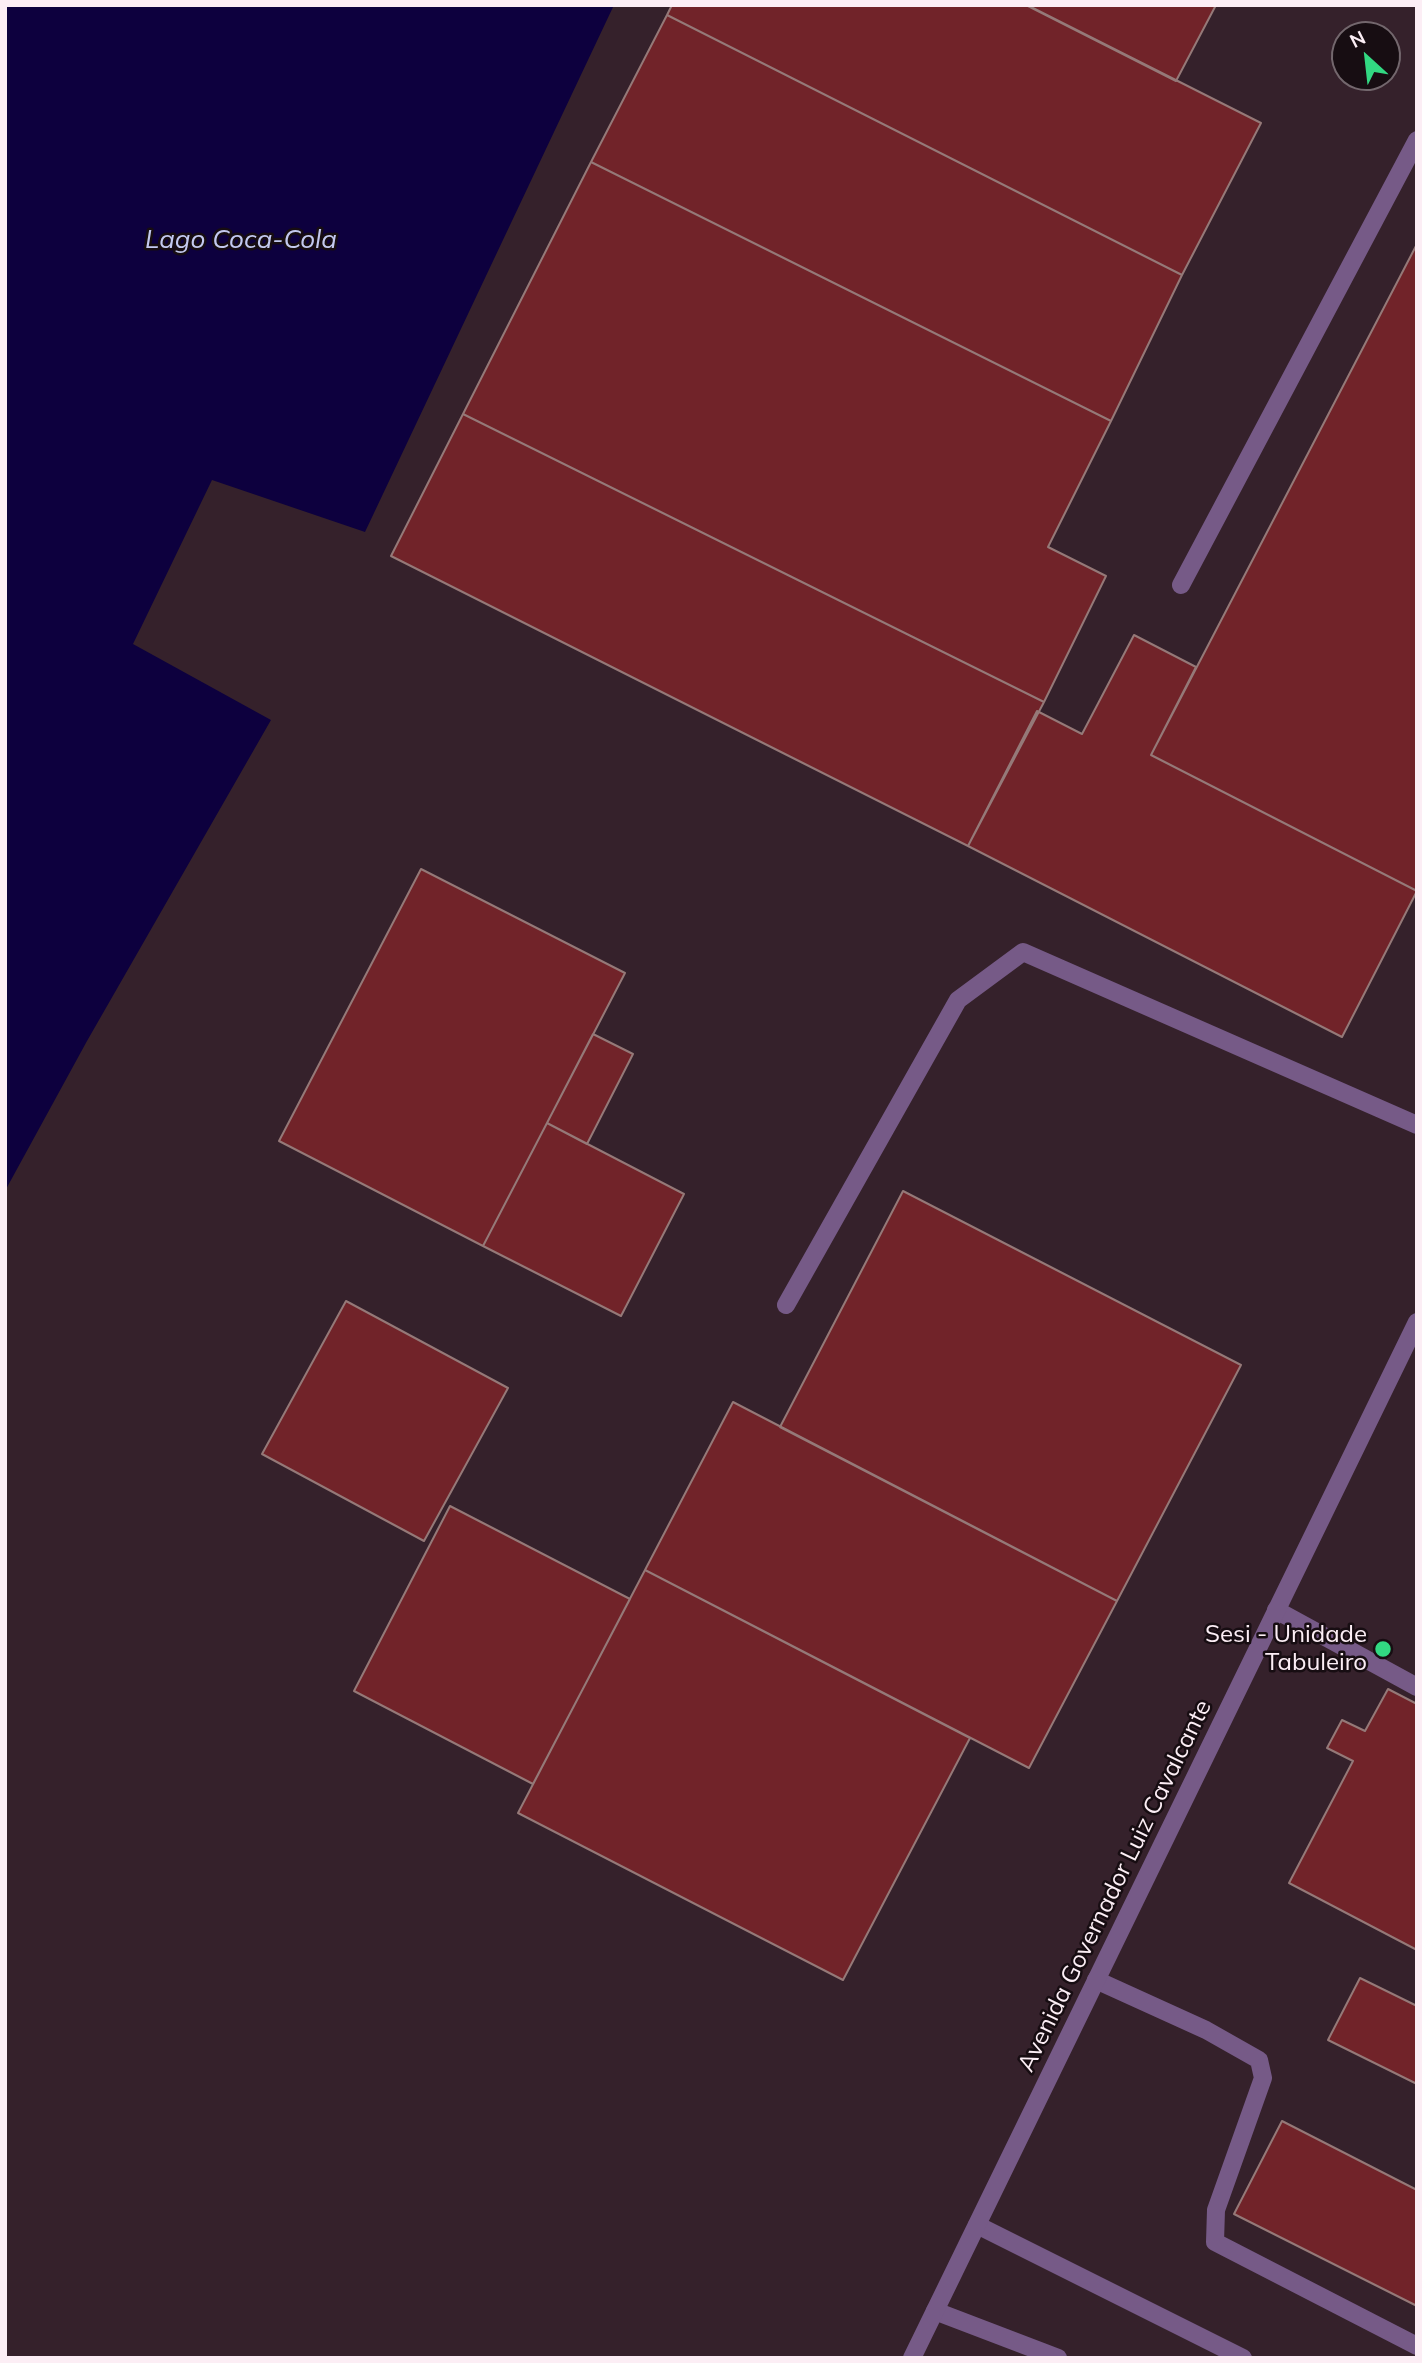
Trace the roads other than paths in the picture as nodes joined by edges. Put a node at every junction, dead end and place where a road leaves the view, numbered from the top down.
1 (1417, 140) edge
2 (1181, 585) dead end
3 (1417, 1125) edge
4 (786, 1305) dead end
5 (1417, 1322) edge
6 (1276, 1610) junction
7 (1417, 1687) edge
8 (1096, 1980) junction
9 (977, 2225) junction
10 (935, 2311) junction
11 (1417, 2346) edge
12 (912, 2358) edge
13 (1058, 2358) edge
14 (1243, 2358) edge

1 - 2 street
3 - 4 street
5 - 6 street, Avenida Governador Luiz Cavalcante
6 - 7 street
6 - 8 street, Avenida Governador Luiz Cavalcante
8 - 9 street, Avenida Governador Luiz Cavalcante
8 - 11 street
9 - 10 street, Avenida Governador Luiz Cavalcante
9 - 14 street
10 - 12 street, Avenida Governador Luiz Cavalcante
10 - 13 street

